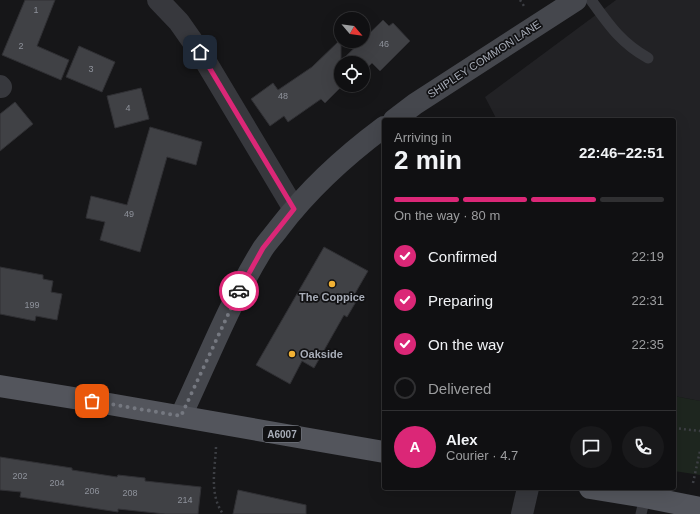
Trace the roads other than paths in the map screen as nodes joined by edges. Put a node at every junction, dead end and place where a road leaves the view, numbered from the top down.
1 (158, 0) edge
2 (576, 0) edge
3 (591, 0) edge
4 (648, 58) dead end
5 (397, 118) edge
6 (382, 129) edge
7 (294, 209) junction
8 (0, 386) edge
9 (181, 416) junction
10 (382, 452) edge
11 (528, 490) edge
12 (596, 490) edge
13 (643, 505) edge
14 (694, 507) edge
15 (522, 514) edge

1 - 7 street
2 - 5 street, SHIPLEY COMMON LANE
3 - 4 lane
6 - 7 street
7 - 9 street
8 - 9 main road, A6007
9 - 10 main road, A6007
11 - 15 street
12 - 13 main road
13 - 14 main road

